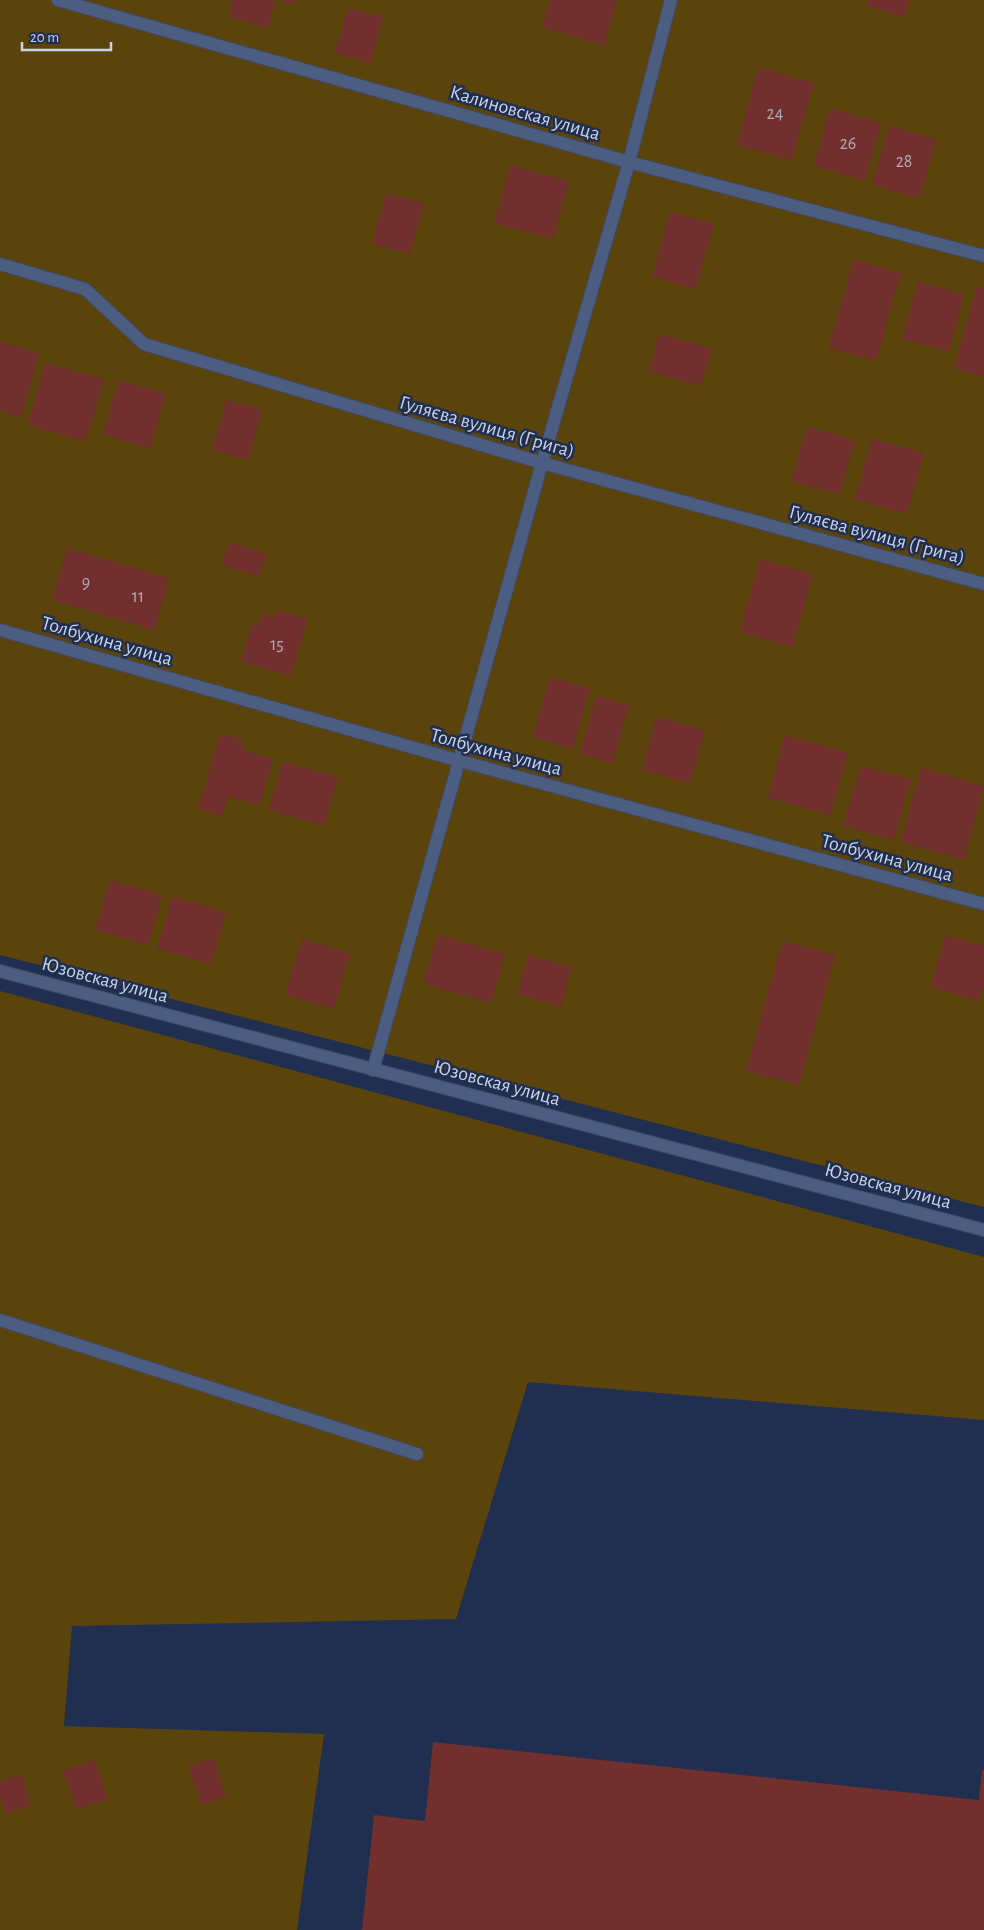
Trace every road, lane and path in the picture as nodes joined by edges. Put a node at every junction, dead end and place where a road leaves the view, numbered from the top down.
1 (58, 0) edge
2 (671, 0) edge
3 (629, 162) junction
4 (984, 256) edge
5 (0, 264) edge
6 (542, 463) junction
7 (984, 584) edge
8 (0, 630) edge
9 (460, 761) junction
10 (984, 904) edge
11 (0, 971) edge
12 (373, 1070) junction
13 (984, 1230) edge
14 (0, 1320) edge
15 (417, 1454) dead end

1 - 3 lane, Калиновская улица
2 - 3 lane
3 - 4 lane, Калиновская улица
3 - 6 lane
5 - 6 lane, Гуляєва вулиця (Грига)
6 - 7 lane, Гуляєва вулиця (Грига)
6 - 9 lane
8 - 9 lane, Толбухина улица
9 - 10 lane, Толбухина улица
9 - 12 lane
11 - 12 lane, Юзовская улица
12 - 13 lane, Юзовская улица
14 - 15 lane

